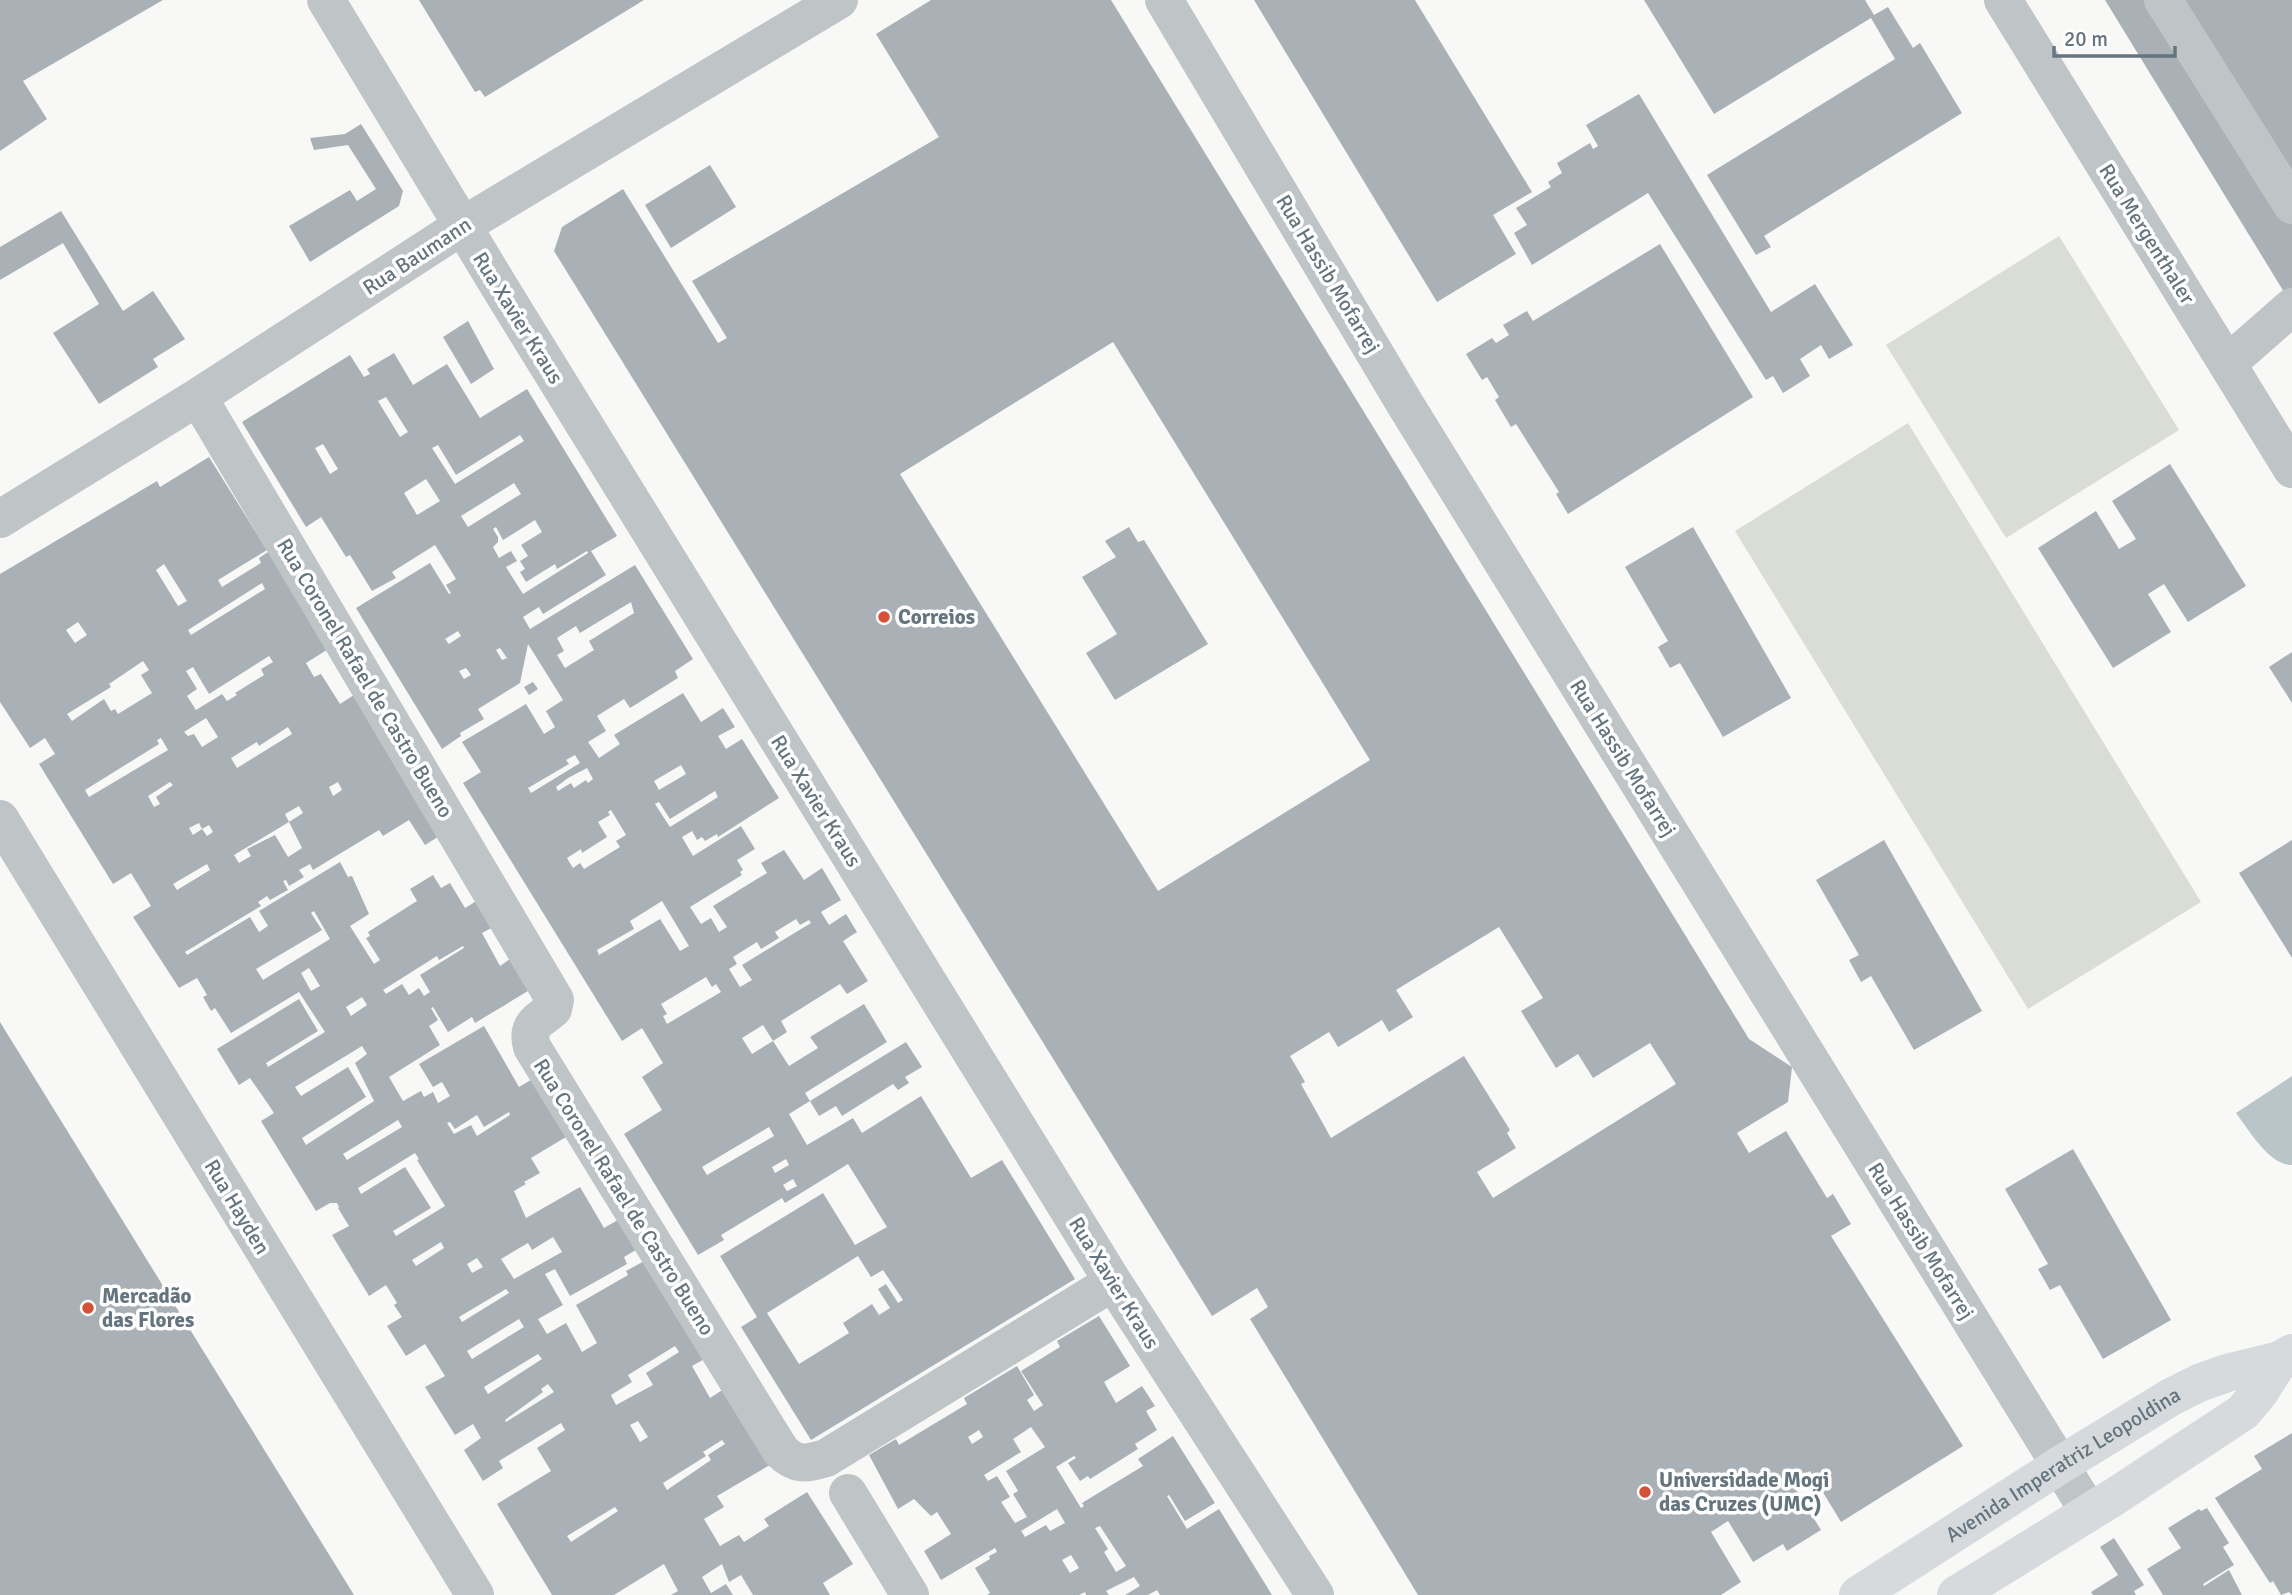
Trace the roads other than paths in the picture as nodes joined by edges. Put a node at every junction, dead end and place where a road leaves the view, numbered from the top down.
1 (327, 0) edge
2 (839, 0) edge
3 (1164, 0) edge
4 (2003, 0) edge
5 (2163, 0) edge
6 (2292, 205) edge
7 (462, 226) junction
8 (2292, 307) edge
9 (2227, 364) junction
10 (198, 397) junction
11 (2292, 469) edge
12 (0, 519) edge
13 (0, 819) edge
14 (1113, 1282) junction
15 (2286, 1357) edge
16 (2060, 1465) junction
17 (848, 1493) dead end
18 (2089, 1513) junction
19 (475, 1595) edge
20 (910, 1595) edge
21 (1315, 1595) edge
22 (1858, 1595) edge
23 (1956, 1595) edge

1 - 7 street, Rua Xavier Kraus
2 - 7 street, Rua Baumann
3 - 16 street, Rua Hassib Mofarrej
4 - 9 street, Rua Mergenthaler
5 - 6 street
7 - 10 street, Rua Baumann
7 - 14 street, Rua Xavier Kraus
8 - 9 street
9 - 11 street, Rua Mergenthaler
10 - 12 street, Rua Baumann
10 - 14 street, Rua Coronel Rafael de Castro Bueno
13 - 19 street, Rua Hayden
14 - 21 street, Rua Xavier Kraus
15 - 16 main road, Avenida Imperatriz Leopoldina
15 - 18 main road, Avenida Imperatriz Leopoldina
16 - 18 street, Rua Hassib Mofarrej
16 - 22 main road, Avenida Imperatriz Leopoldina
17 - 20 street
18 - 23 main road, Avenida Imperatriz Leopoldina

